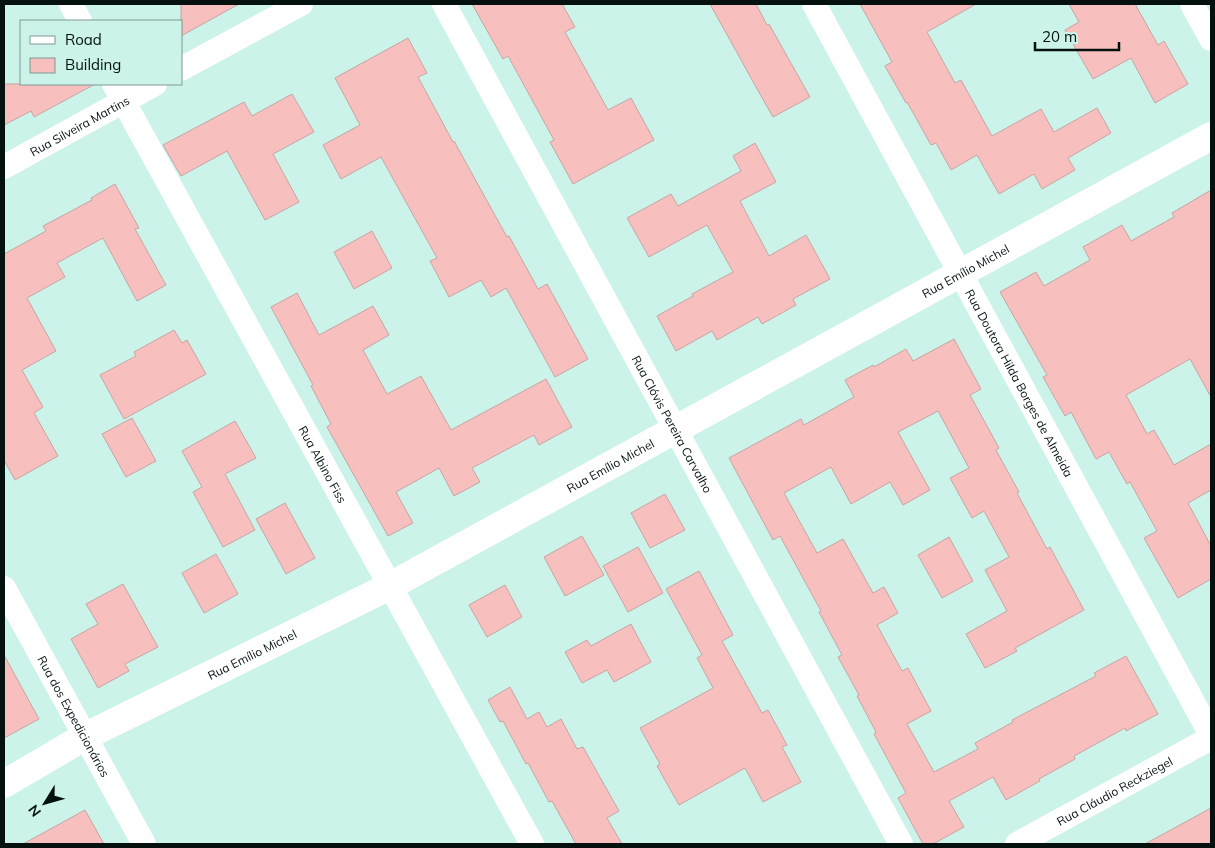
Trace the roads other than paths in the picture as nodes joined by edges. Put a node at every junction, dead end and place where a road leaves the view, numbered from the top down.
1 (71, 4) edge
2 (301, 4) edge
3 (444, 4) edge
4 (814, 4) edge
5 (1192, 4) edge
6 (79, 20) edge
7 (1211, 39) edge
8 (182, 69) edge
9 (150, 85) edge
10 (119, 92) edge
11 (1211, 136) edge
12 (4, 166) edge
13 (960, 273) junction
14 (675, 429) junction
15 (390, 586) junction
16 (4, 588) edge
17 (1211, 736) edge
18 (84, 737) junction
19 (4, 784) edge
20 (144, 844) edge
21 (532, 844) edge
22 (901, 844) edge
23 (1017, 844) edge

1 - 6 street
2 - 8 street
3 - 14 street, Rua Clóvis Pereira Carvalho
4 - 13 street, Rua Doutora Hilda Borges de Almeida
5 - 7 street
9 - 10 street, Rua Silveira Martins
10 - 12 street, Rua Silveira Martins
10 - 15 street, Rua Albino Fiss
11 - 13 street, Rua Emílio Michel
13 - 14 street, Rua Emílio Michel
13 - 17 street, Rua Doutora Hilda Borges de Almeida
14 - 15 street, Rua Emílio Michel
14 - 22 street, Rua Clóvis Pereira Carvalho
15 - 18 street, Rua Emílio Michel
15 - 21 street, Rua Albino Fiss
16 - 18 street, Rua dos Expedicionários
17 - 23 street, Rua Cláudio Reckziegel
18 - 19 street, Rua Emílio Michel
18 - 20 street, Rua dos Expedicionários

